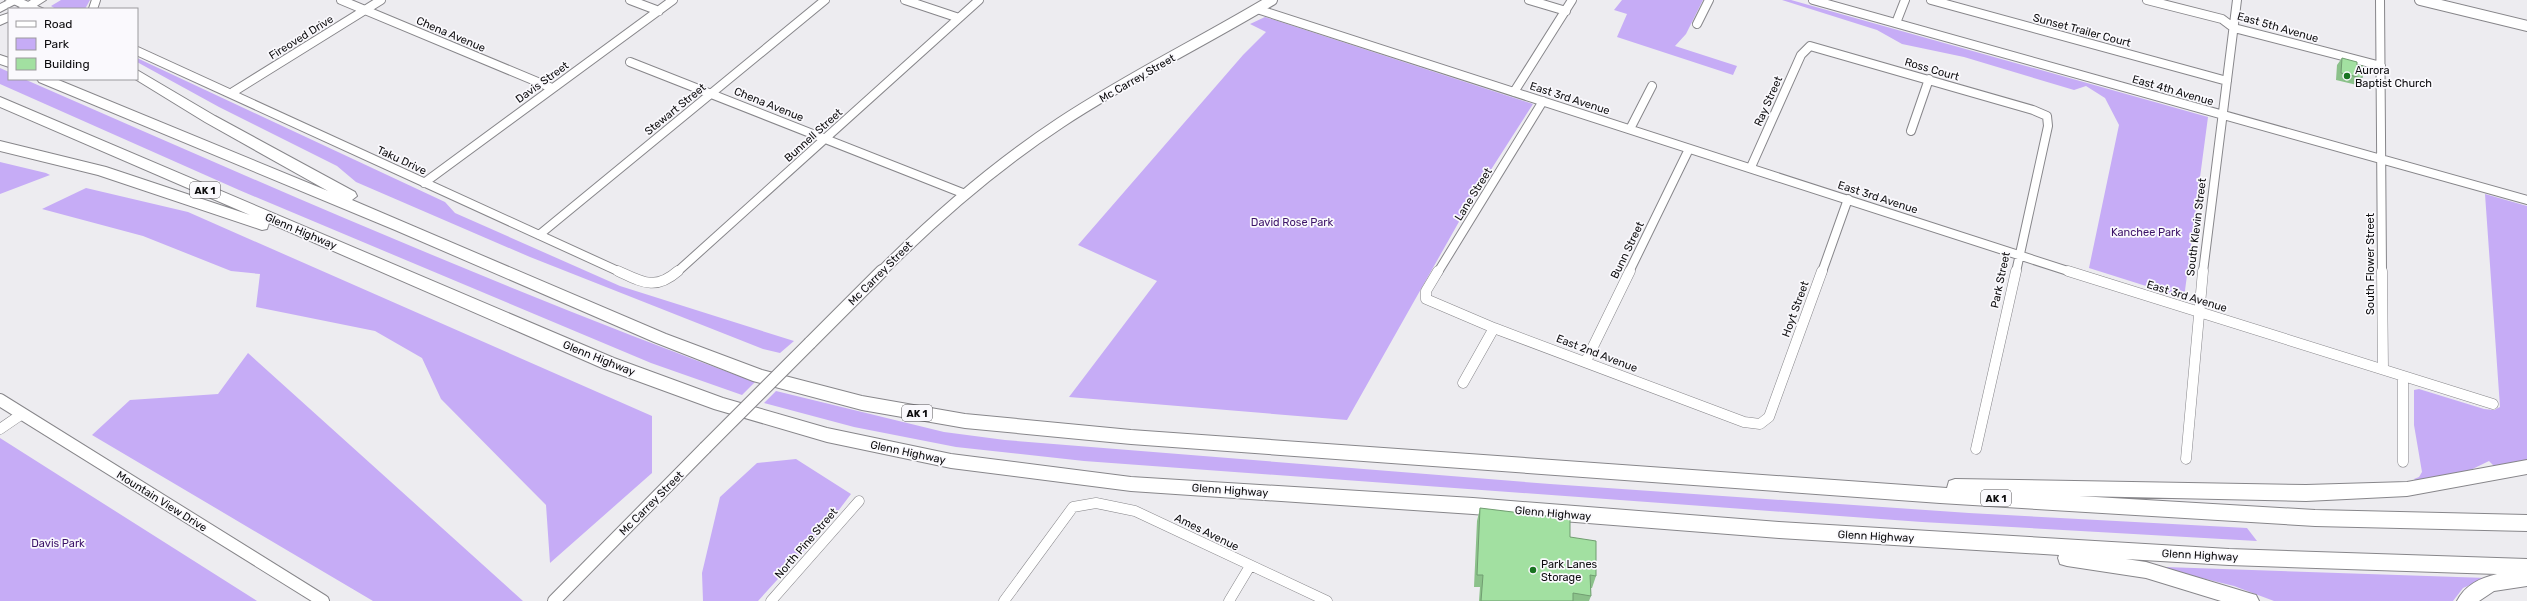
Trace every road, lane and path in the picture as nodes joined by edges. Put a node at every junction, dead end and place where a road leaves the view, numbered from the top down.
1 (341, 0) edge
2 (381, 0) edge
3 (630, 0) edge
4 (673, 0) edge
5 (826, 0) edge
6 (905, 0) edge
7 (979, 0) edge
8 (1272, 0) edge
9 (1530, 0) edge
10 (1572, 0) edge
11 (1709, 0) edge
12 (1813, 0) edge
13 (1905, 0) edge
14 (1932, 0) edge
15 (2147, 0) edge
16 (2237, 0) edge
17 (2380, 0) edge
18 (2420, 0) edge
19 (25, 3) edge
20 (0, 9) edge
21 (1257, 9) junction
22 (366, 10) junction
23 (659, 11) junction
24 (1566, 11) junction
25 (958, 18) junction
26 (1896, 23) junction
27 (1697, 24) dead end
28 (2527, 26) edge
29 (2234, 28) junction
30 (1810, 46) joint
31 (138, 51) edge
32 (630, 62) dead end
33 (2381, 66) junction
34 (138, 75) edge
35 (1929, 79) junction
36 (46, 80) edge
37 (2227, 81) junction
38 (1652, 86) dead end
39 (552, 88) junction
40 (233, 92) junction
41 (1514, 92) junction
42 (712, 93) junction
43 (1543, 101) junction
44 (0, 102) edge
45 (2046, 116) joint
46 (2221, 116) junction
47 (1630, 129) junction
48 (1911, 130) dead end
49 (826, 139) junction
50 (0, 146) edge
51 (1689, 149) junction
52 (2382, 159) junction
53 (1750, 167) junction
54 (424, 183) junction
55 (965, 194) junction
56 (1848, 199) junction
57 (2527, 200) edge
58 (400, 226) junction
59 (539, 235) junction
60 (2019, 253) junction
61 (409, 277) junction
62 (659, 283) joint
63 (1426, 299) joint
64 (2198, 311) junction
65 (1494, 328) junction
66 (1586, 361) junction
67 (2383, 369) junction
68 (2403, 376) junction
69 (1463, 383) dead end
70 (0, 400) edge
71 (2493, 404) dead end
72 (22, 414) junction
73 (1760, 424) joint
74 (0, 428) edge
75 (1976, 450) dead end
76 (2186, 459) dead end
77 (2403, 462) dead end
78 (2527, 467) edge
79 (1820, 486) junction
80 (860, 501) dead end
81 (2527, 523) edge
82 (1779, 530) junction
83 (1250, 566) junction
84 (2527, 567) edge
85 (2527, 578) edge
86 (324, 601) edge
87 (554, 601) edge
88 (771, 601) edge
89 (1004, 601) edge
90 (1229, 601) edge
91 (1327, 601) edge
92 (2249, 601) edge
93 (2467, 601) edge

1 - 22 street, Chena Avenue
2 - 22 street, Fireoved Drive
3 - 23 street
4 - 23 street, Davis Street
5 - 42 street, Stewart Street
6 - 25 street
7 - 25 street, Bunnell Street
8 - 21 street, Mc Carrey Street
9 - 24 street
10 - 24 street
11 - 27 street
12 - 26 street, East 4th Avenue
13 - 26 street
14 - 37 street, Sunset Trailer Court
15 - 29 street, East 5th Avenue
16 - 29 street, South Klevin Street
17 - 33 street, South Flower Street
18 - 28 street
19 - 20 main road
21 - 41 street, East 3rd Avenue
21 - 55 street, Mc Carrey Street
22 - 39 street, Chena Avenue
22 - 40 street, Fireoved Drive
23 - 39 street, Davis Street
24 - 41 street
25 - 49 street, Bunnell Street
26 - 46 street, East 4th Avenue
29 - 33 street, East 5th Avenue
29 - 37 street, South Klevin Street
30 - 35 street, Ross Court
30 - 53 street, Ray Street
31 - 40 street, Taku Drive
32 - 42 street, Chena Avenue
33 - 52 street, South Flower Street
34 - 58 highway
35 - 45 street, Ross Court
35 - 48 street
36 - 58 highway, AK 1
37 - 46 street, South Klevin Street
38 - 47 street
39 - 54 street, Davis Street
40 - 54 street, Taku Drive
41 - 43 street, East 3rd Avenue
42 - 49 street, Chena Avenue
42 - 59 street, Stewart Street
43 - 47 street, East 3rd Avenue
43 - 63 street, Lane Street
44 - 61 highway, Glenn Highway / AK 1
45 - 60 street, Park Street
46 - 52 street, East 4th Avenue
46 - 64 street, South Klevin Street
47 - 51 street, East 3rd Avenue
49 - 55 street, Chena Avenue
49 - 62 street, Bunnell Street
50 - 61 highway
51 - 53 street, East 3rd Avenue
51 - 66 street, Bunn Street
52 - 57 street, East 4th Avenue
52 - 67 street, South Flower Street
53 - 56 street, East 3rd Avenue
54 - 59 street, Taku Drive
55 - 87 street, Mc Carrey Street, bridge
56 - 60 street, East 3rd Avenue
56 - 73 street, Hoyt Street
58 - 79 highway, AK 1
59 - 62 street, Taku Drive
60 - 64 street, East 3rd Avenue
60 - 75 street, Park Street
61 - 82 highway, Glenn Highway / AK 1
63 - 65 street, East 2nd Avenue
64 - 67 street, East 3rd Avenue
64 - 76 street, South Klevin Street
65 - 66 street, East 2nd Avenue
65 - 69 street
66 - 73 street, East 2nd Avenue
67 - 68 street, East 3rd Avenue
68 - 71 street, East 3rd Avenue
68 - 77 street
70 - 72 street, Mountain View Drive
72 - 74 street
72 - 86 street, Mountain View Drive
78 - 79 highway
79 - 81 highway, AK 1
80 - 88 street, North Pine Street
82 - 84 highway, Glenn Highway / AK 1
82 - 92 highway
83 - 89 street, Ames Avenue
83 - 90 street
83 - 91 street, Ames Avenue
85 - 93 highway

